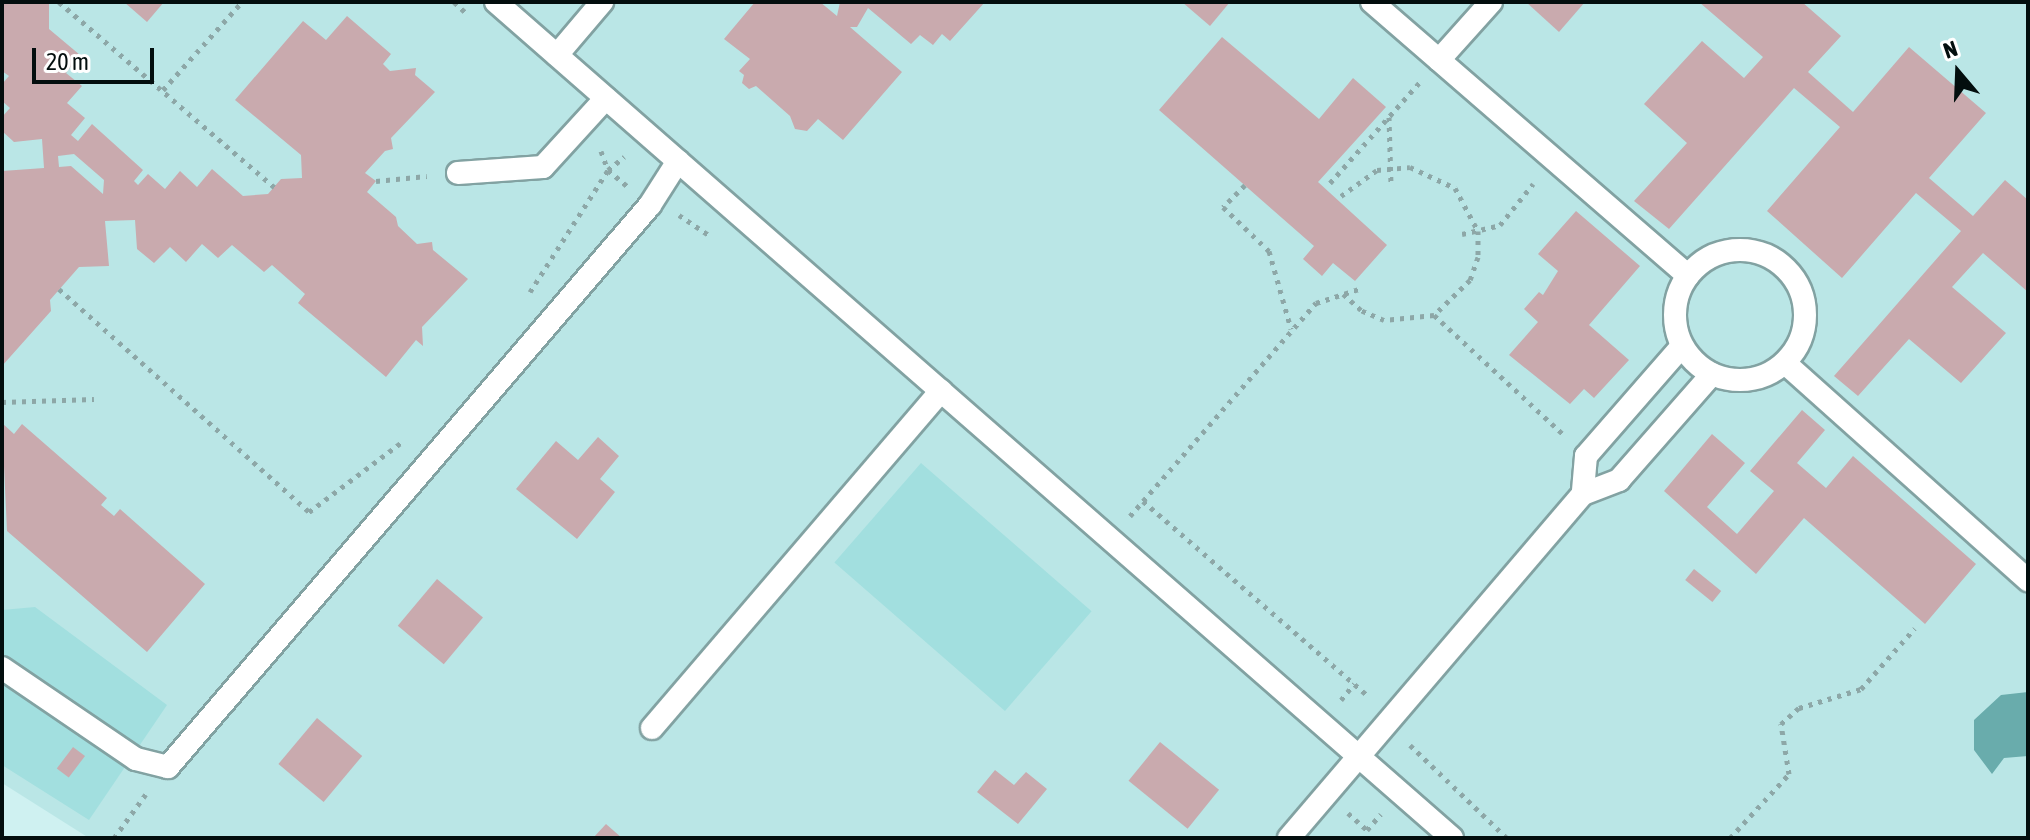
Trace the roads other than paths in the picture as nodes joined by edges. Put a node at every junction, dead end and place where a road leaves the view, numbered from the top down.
1 (496, 2) edge
2 (602, 2) edge
3 (1372, 2) edge
4 (1491, 2) edge
5 (557, 55) junction
6 (1439, 60) junction
7 (606, 98) junction
8 (678, 161) junction
9 (458, 173) road end
10 (1688, 276) junction
11 (1682, 346) junction
12 (1785, 363) junction
13 (1712, 374) junction
14 (941, 391) junction
15 (1583, 494) junction
16 (2028, 580) edge
17 (2, 668) edge
18 (652, 728) dead end
19 (1358, 756) junction
20 (1289, 838) edge
21 (1452, 838) edge

1 - 5 lane
2 - 5 lane
3 - 6 lane
4 - 6 lane
5 - 7 lane
6 - 10 lane
7 - 8 lane
7 - 9 lane
8 - 14 lane
8 - 17 lane
10 - 11 lane
10 - 12 lane
11 - 13 lane
11 - 15 lane
12 - 13 lane
12 - 16 lane
13 - 15 lane
14 - 18 lane
14 - 19 lane
15 - 19 lane
19 - 20 lane
19 - 21 lane

